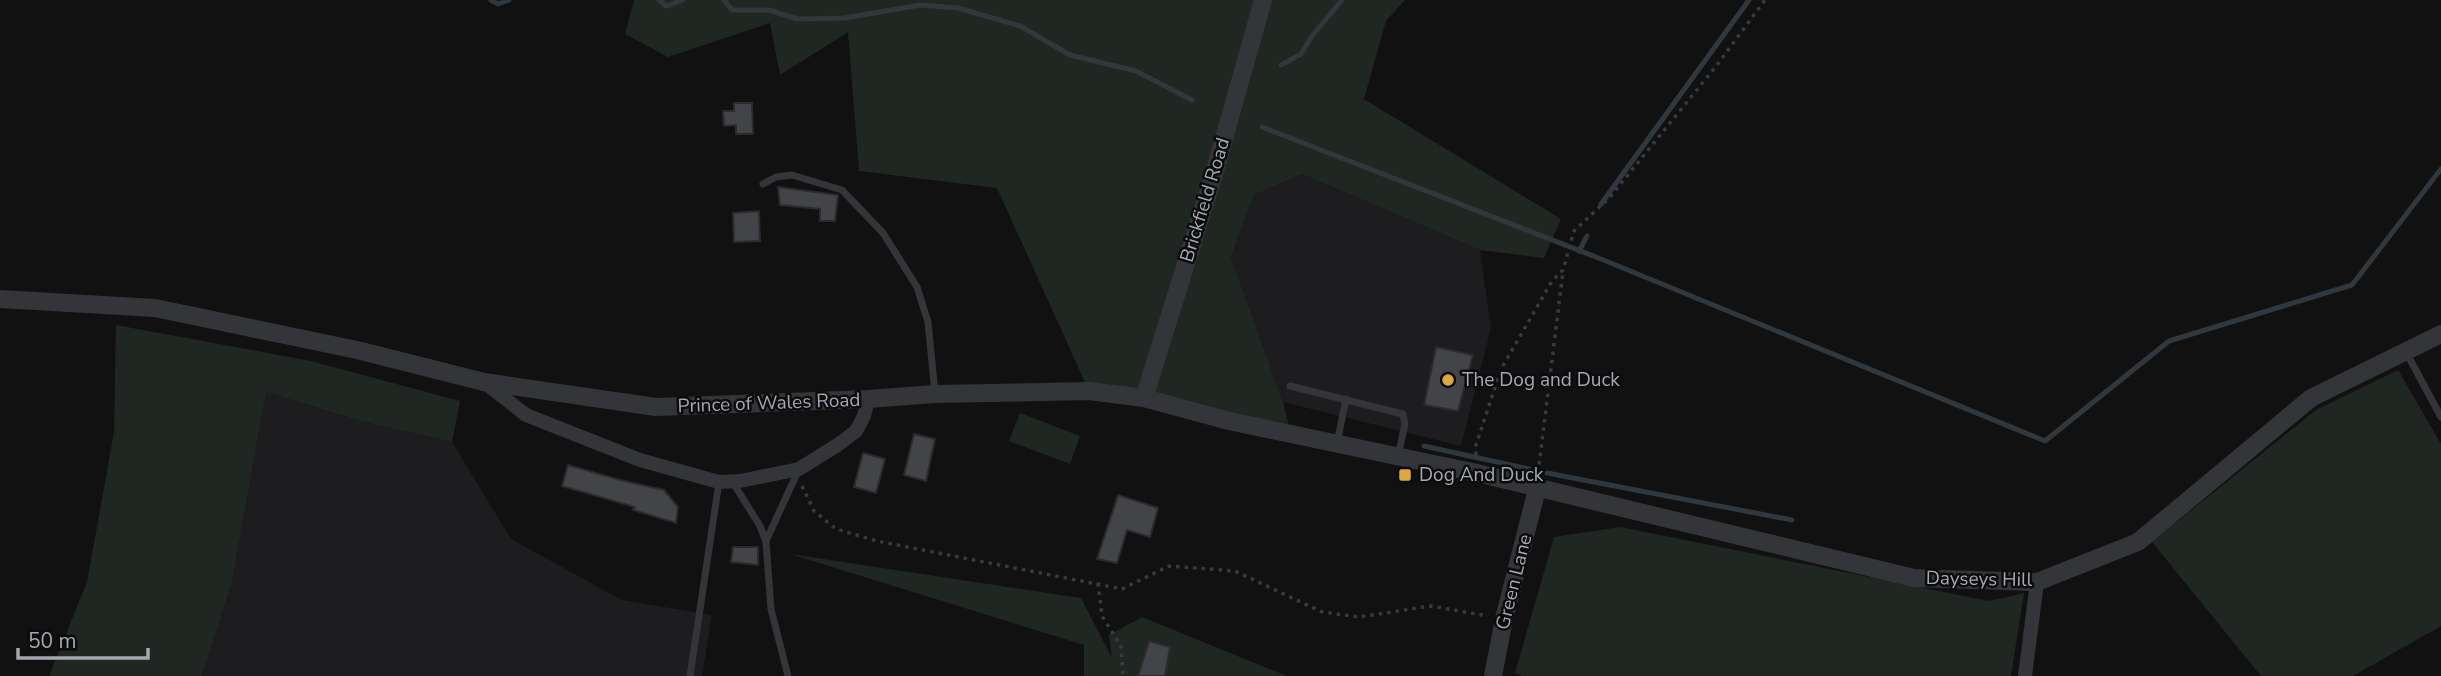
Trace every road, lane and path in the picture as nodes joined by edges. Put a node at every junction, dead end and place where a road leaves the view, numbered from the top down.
1 (1263, 0) edge
2 (1765, 0) edge
3 (763, 184) dead end
4 (1563, 270) junction
5 (0, 299) edge
6 (2441, 334) edge
7 (2406, 351) junction
8 (484, 382) junction
9 (1290, 386) dead end
10 (935, 394) junction
11 (1144, 398) junction
12 (868, 399) junction
13 (1346, 399) junction
14 (2441, 417) edge
15 (1336, 444) junction
16 (1475, 453) dead end
17 (1397, 457) junction
18 (799, 469) junction
19 (725, 481) junction
20 (1536, 489) junction
21 (766, 542) junction
22 (1098, 582) junction
23 (2037, 582) junction
24 (1504, 619) junction
25 (690, 676) edge
26 (788, 676) edge
27 (1123, 676) edge
28 (1493, 676) edge
29 (2025, 676) edge

1 - 11 street, Brickfield Road
2 - 4 path
3 - 10 lane
4 - 16 path
4 - 20 path
5 - 8 street, Prince of Wales Road
6 - 7 street, Dayseys Hill
7 - 14 lane
7 - 23 street, Dayseys Hill
8 - 12 street, Prince of Wales Road
8 - 19 street
9 - 13 lane
10 - 11 street, Prince of Wales Road
10 - 12 street, Prince of Wales Road
11 - 15 street, Prince of Wales Road
12 - 18 street
13 - 15 lane
13 - 17 lane
15 - 17 street, Prince of Wales Road
17 - 20 street, Prince of Wales Road
18 - 19 street
18 - 21 lane
18 - 22 path
19 - 21 lane
19 - 25 lane
20 - 23 street, Dayseys Hill
20 - 24 street, Green Lane
21 - 26 lane
22 - 24 path
22 - 27 path
23 - 29 street
24 - 28 street, Green Lane

